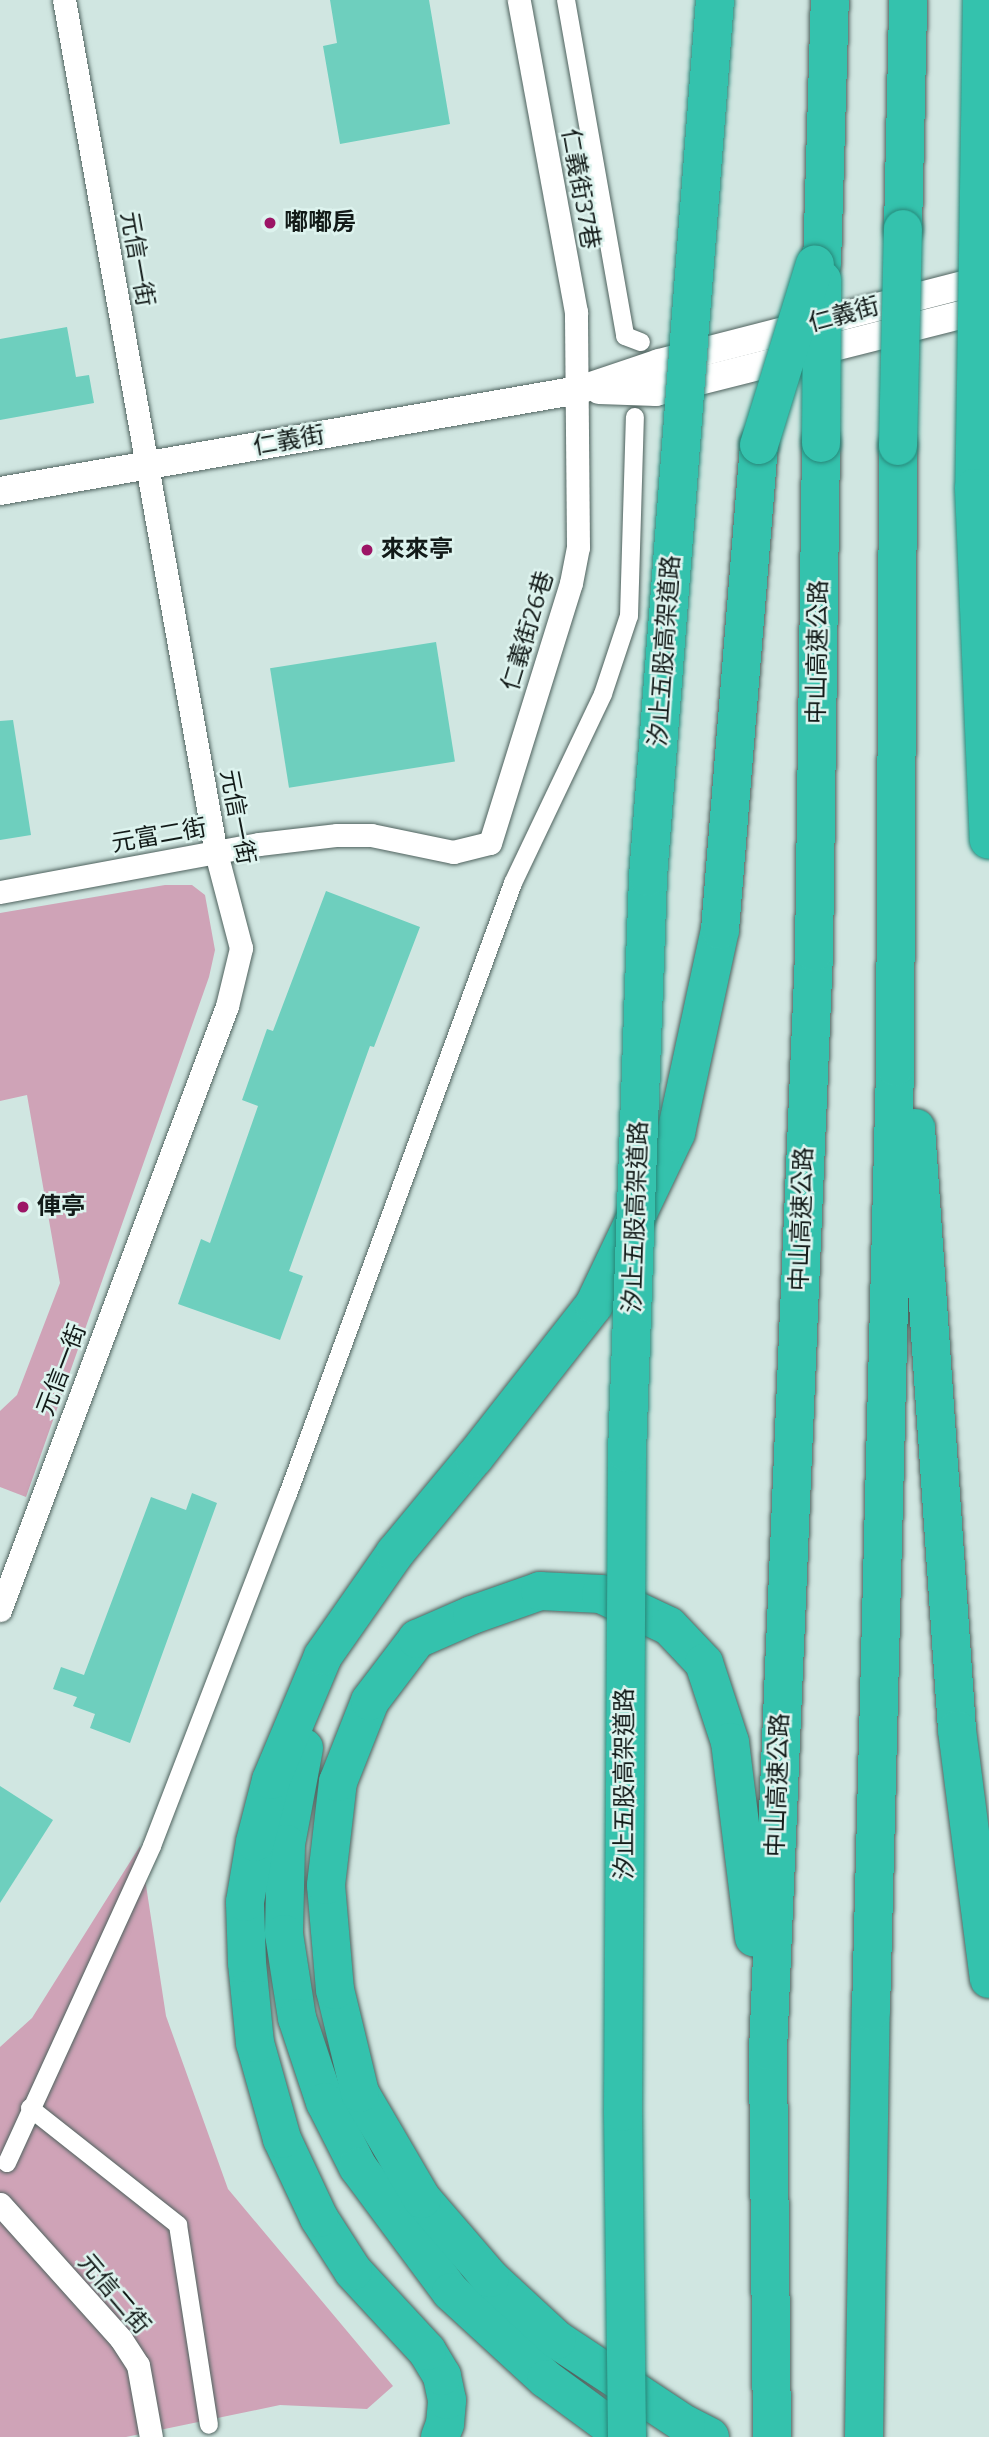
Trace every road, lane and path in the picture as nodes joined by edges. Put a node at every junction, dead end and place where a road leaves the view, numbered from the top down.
1 (64, 0) edge
2 (519, 0) edge
3 (566, 0) edge
4 (715, 0) edge
5 (830, 0) edge
6 (908, 0) edge
7 (982, 0) edge
8 (820, 259) junction
9 (989, 278) edge
10 (989, 308) edge
11 (641, 342) dead end
12 (579, 390) junction
13 (635, 417) dead end
14 (148, 465) junction
15 (0, 491) edge
16 (896, 806) junction
17 (989, 840) edge
18 (453, 852) joint
19 (216, 853) junction
20 (0, 892) edge
21 (0, 1610) edge
22 (351, 1614) junction
23 (989, 1979) edge
24 (768, 2051) junction
25 (30, 2108) junction
26 (7, 2162) dead end
27 (0, 2204) edge
28 (209, 2425) dead end
29 (151, 2437) edge
30 (440, 2437) edge
31 (626, 2437) edge
32 (710, 2437) edge
33 (772, 2437) edge
34 (864, 2437) edge

1 - 14 street, 元信一街
2 - 12 street, 仁義街37巷
3 - 11 street
4 - 31 highway, 汐止五股高架道路, bridge
5 - 8 highway, 中山高速公路
6 - 16 highway, bridge
7 - 17 highway, bridge
8 - 22 highway, bridge
8 - 24 highway, 中山高速公路, bridge
9 - 12 street, 仁義街
10 - 12 street, 仁義街
12 - 14 street, 仁義街
12 - 18 street, 仁義街26巷
13 - 25 street
14 - 15 street, 仁義街
14 - 19 street, 元信一街
16 - 23 highway
16 - 34 highway
18 - 19 street, 元富二街
19 - 20 street, 元富二街
19 - 21 street, 元信一街
22 - 30 highway
22 - 31 highway
24 - 32 highway
24 - 33 highway, 中山高速公路
25 - 26 street
25 - 28 street
27 - 29 street, 元信二街

